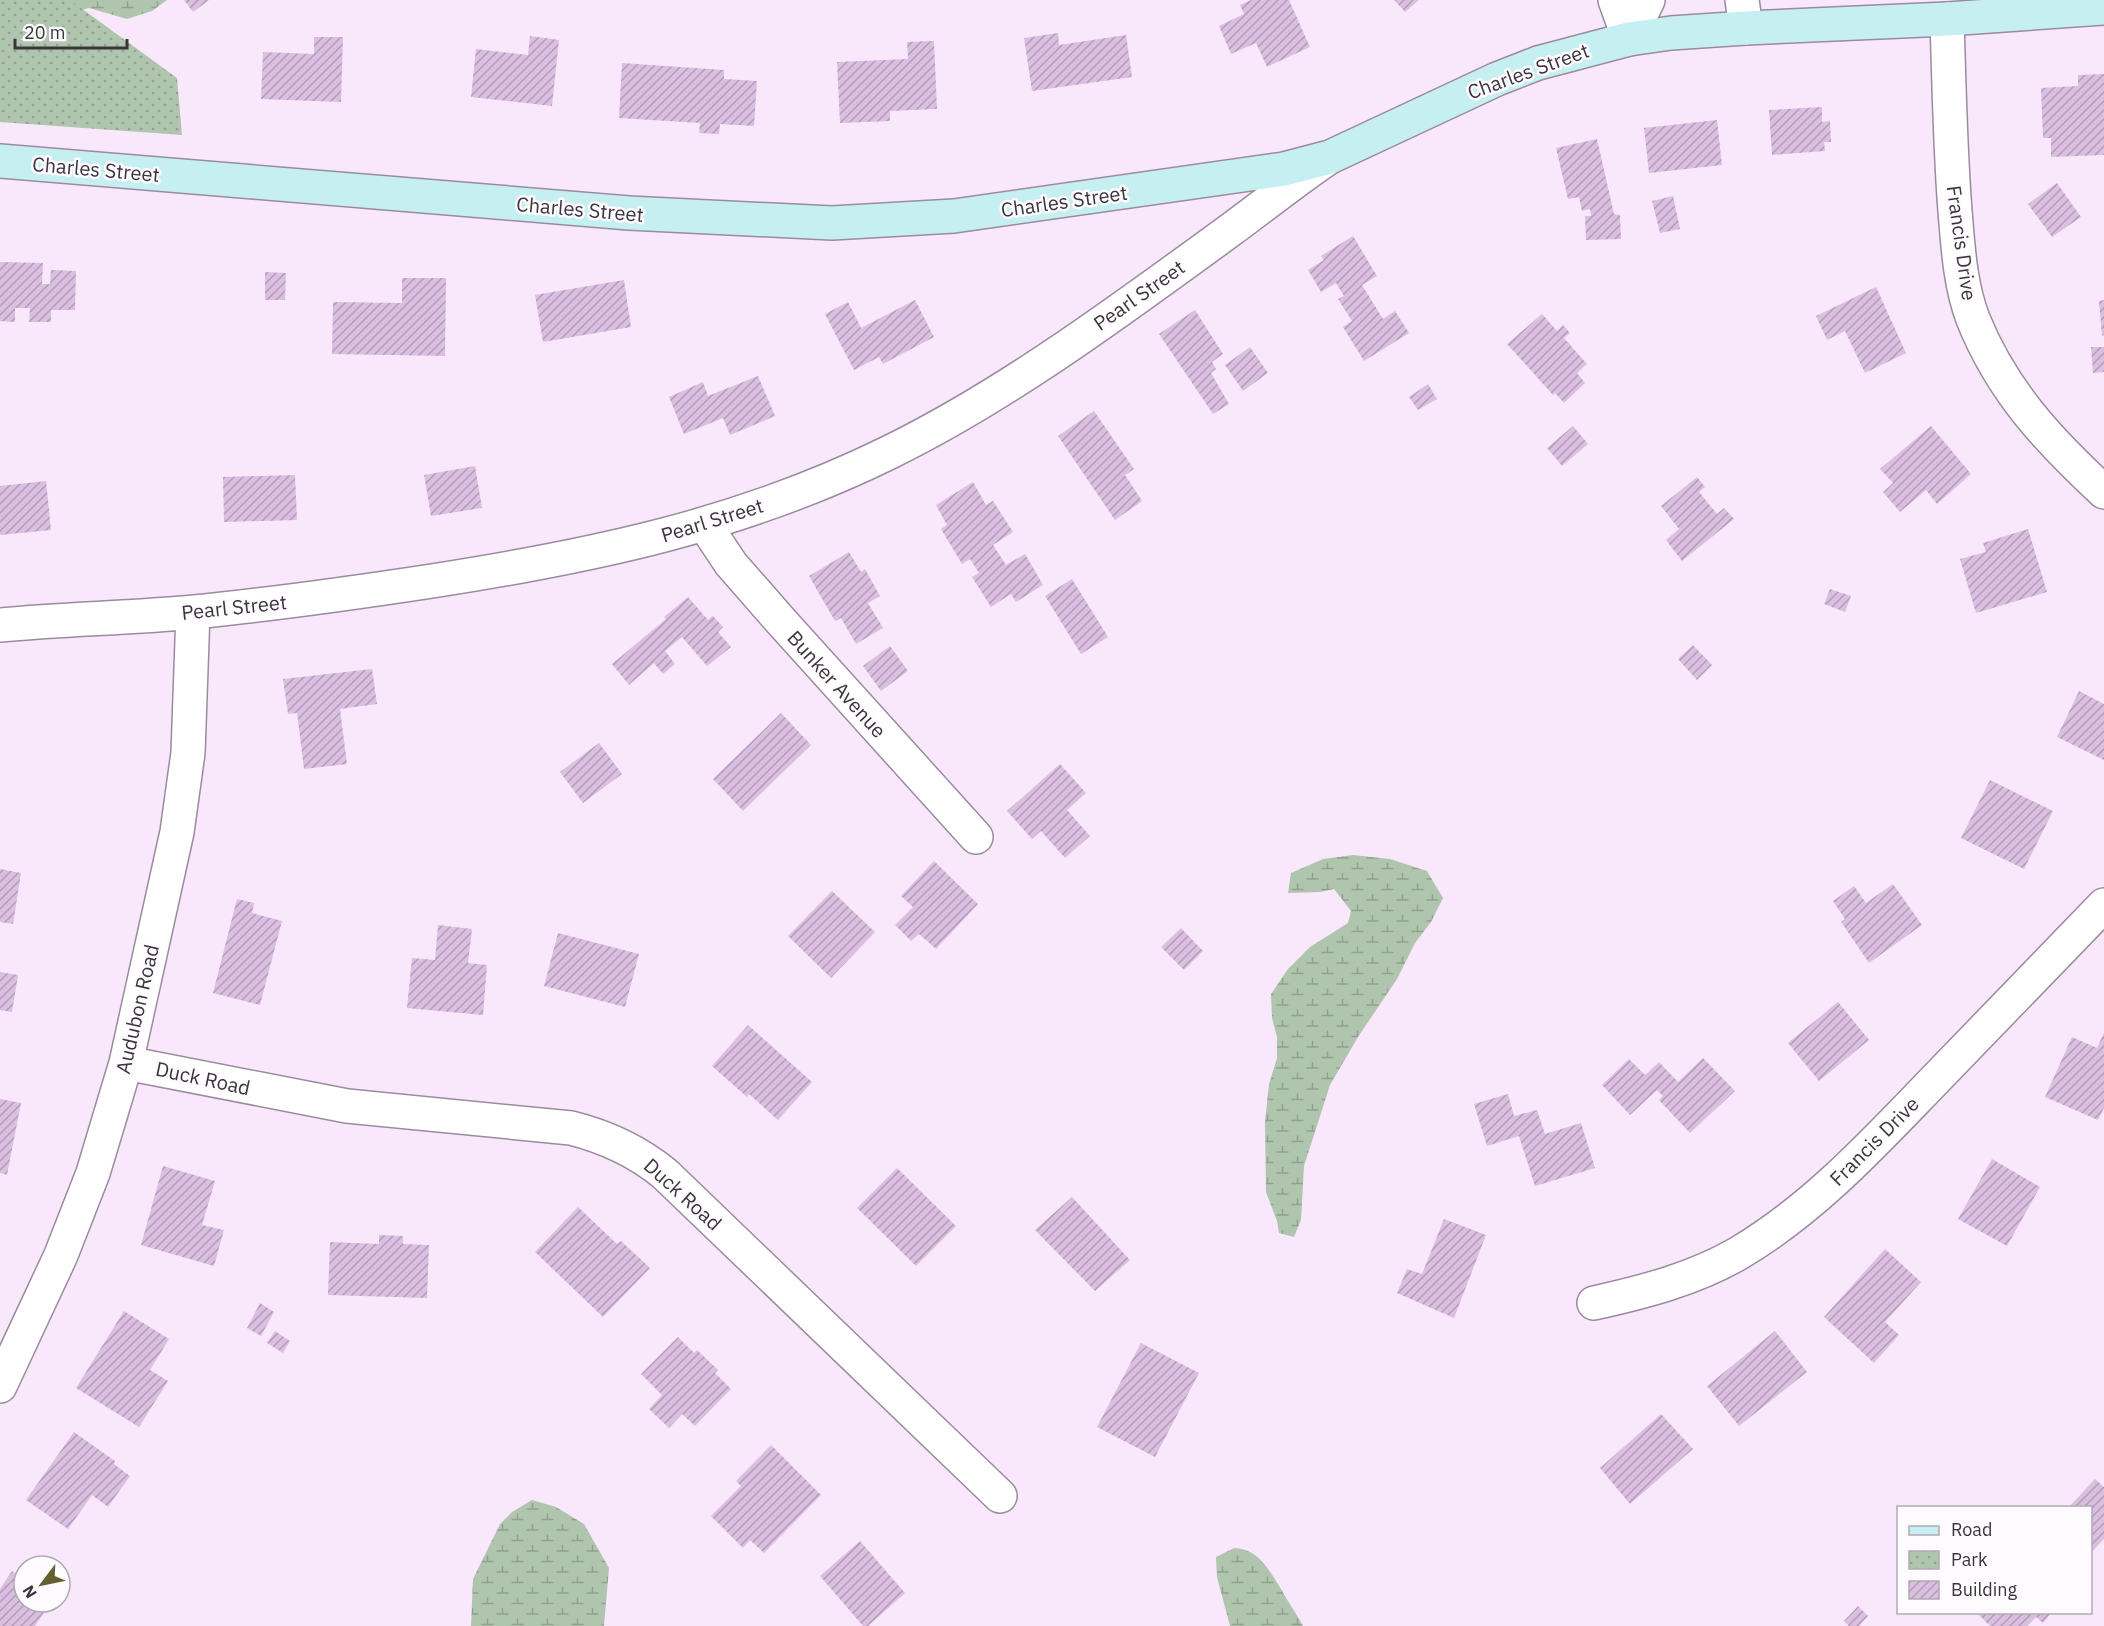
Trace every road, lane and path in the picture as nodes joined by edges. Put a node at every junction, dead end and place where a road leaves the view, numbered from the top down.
1 (1615, 0) edge
2 (1648, 0) edge
3 (2104, 8) edge
4 (1744, 14) edge
5 (1947, 19) junction
6 (1629, 39) junction
7 (1330, 157) junction
8 (0, 160) edge
9 (2104, 492) edge
10 (705, 525) junction
11 (193, 612) junction
12 (0, 625) edge
13 (976, 837) dead end
14 (2104, 905) edge
15 (126, 1063) junction
16 (1594, 1303) dead end
17 (0, 1386) edge
18 (1000, 1496) dead end

1 - 6 street
2 - 6 street
3 - 5 street, Charles Street
4 - 5 street, Charles Street
4 - 6 street, Charles Street
5 - 9 street, Francis Drive
6 - 7 street, Charles Street
7 - 8 street, Charles Street
7 - 10 street, Pearl Street
10 - 11 street, Pearl Street
10 - 13 street, Bunker Avenue
11 - 12 street, Pearl Street
11 - 15 street, Audubon Road
14 - 16 street, Francis Drive
15 - 17 street, Audubon Road
15 - 18 street, Duck Road

